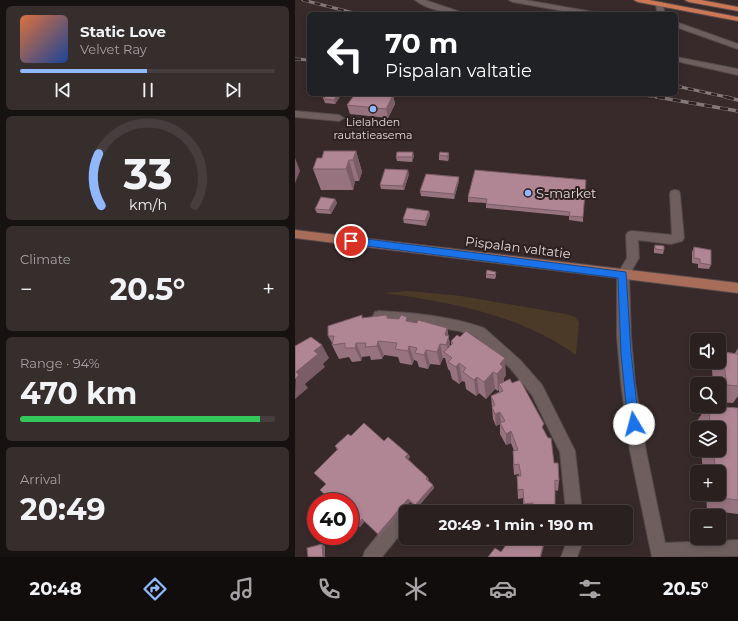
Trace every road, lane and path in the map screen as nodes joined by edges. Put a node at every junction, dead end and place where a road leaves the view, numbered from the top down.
1 (419, 0) edge
2 (513, 0) edge
3 (638, 0) edge
4 (689, 0) edge
5 (659, 4) junction
6 (738, 9) edge
7 (454, 12) edge
8 (582, 12) edge
9 (661, 12) edge
10 (738, 19) edge
11 (678, 26) edge
12 (738, 47) edge
13 (678, 59) edge
14 (738, 72) edge
15 (295, 114) edge
16 (339, 118) dead end
17 (675, 194) dead end
18 (295, 234) edge
19 (623, 275) junction
20 (738, 288) edge
21 (379, 316) edge
22 (573, 505) edge
23 (399, 522) edge
24 (574, 545) edge
25 (738, 548) edge
26 (659, 554) edge
27 (371, 557) edge
28 (569, 557) edge

1 - 7 street
2 - 8 street
3 - 5 highway
4 - 6 highway
5 - 9 street
5 - 10 highway
11 - 12 street
13 - 14 street
15 - 16 street
17 - 19 street
18 - 19 main road, Pispalan valtatie
19 - 20 main road, Pispalan valtatie
19 - 26 street
21 - 22 street
23 - 27 street
24 - 28 street
25 - 26 street

